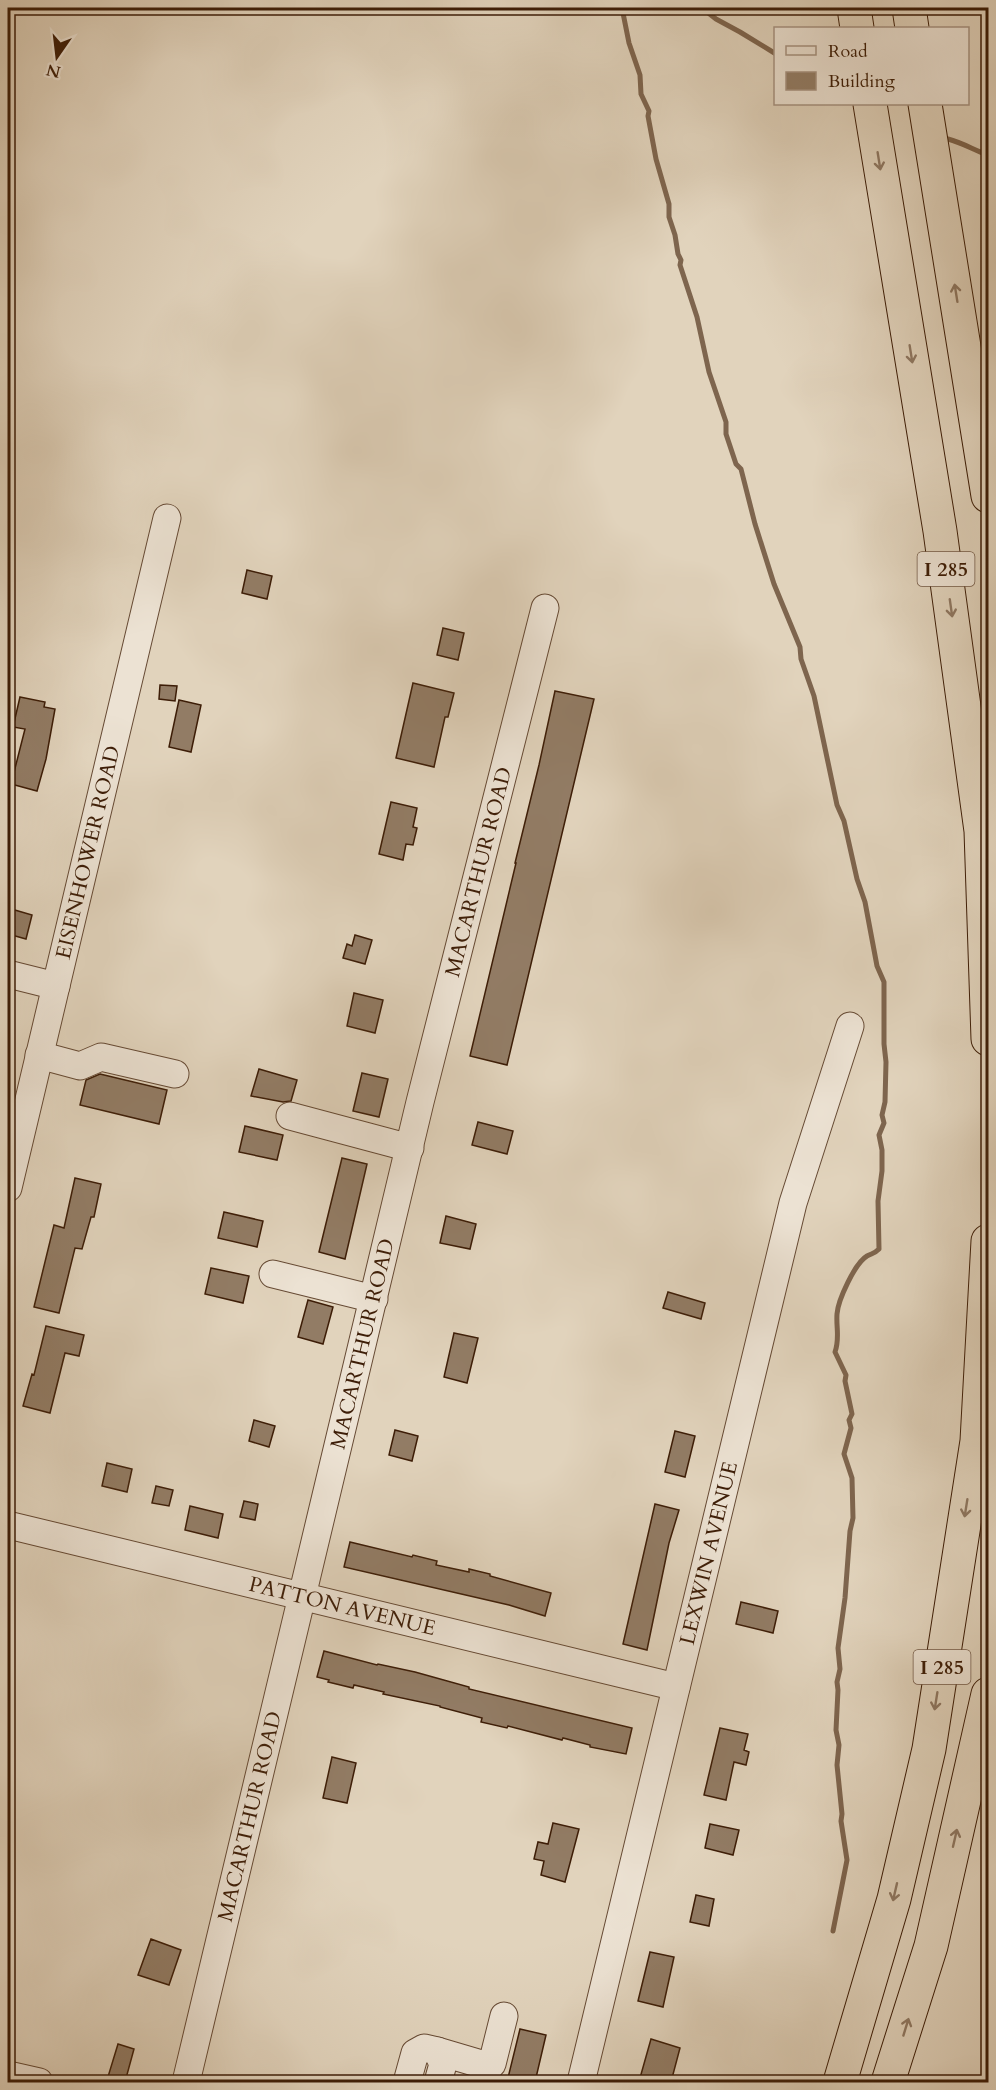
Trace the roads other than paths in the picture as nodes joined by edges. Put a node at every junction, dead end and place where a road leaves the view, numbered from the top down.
1 (854, 8) edge
2 (909, 8) edge
3 (857, 27) edge
4 (912, 27) edge
5 (870, 105) edge
6 (925, 105) edge
7 (988, 496) edge
8 (167, 518) dead end
9 (545, 608) dead end
10 (8, 974) edge
11 (56, 986) junction
12 (850, 1026) dead end
13 (988, 1039) edge
14 (39, 1055) junction
15 (175, 1074) dead end
16 (290, 1116) dead end
17 (410, 1148) junction
18 (8, 1188) edge
19 (988, 1241) edge
20 (273, 1274) dead end
21 (374, 1299) junction
22 (8, 1525) edge
23 (304, 1596) junction
24 (676, 1687) junction
25 (988, 1694) edge
26 (504, 2016) dead end
27 (437, 2051) junction
28 (8, 2075) edge
29 (39, 2082) edge
30 (186, 2082) edge
31 (407, 2082) edge
32 (438, 2082) edge
33 (581, 2082) edge
34 (840, 2082) edge
35 (888, 2082) edge

1 - 3 highway
2 - 4 highway
5 -> 13 highway, I 285
7 -> 6 highway
8 - 11 street, EISENHOWER ROAD
9 - 17 street, MACARTHUR ROAD
10 - 11 street
11 - 14 street, EISENHOWER ROAD
12 - 24 street, LEXWIN AVENUE
14 - 15 street
14 - 18 street, EISENHOWER ROAD
16 - 17 street
17 - 21 street, MACARTHUR ROAD
19 -> 34 highway, I 285
20 - 21 street
21 - 23 street, MACARTHUR ROAD
22 - 23 street, PATTON AVENUE
23 - 24 street, PATTON AVENUE
23 - 30 street, MACARTHUR ROAD
24 - 33 street, LEXWIN AVENUE
35 -> 25 highway, I 285
26 - 27 street
27 - 31 street
27 - 32 street
28 - 29 street

